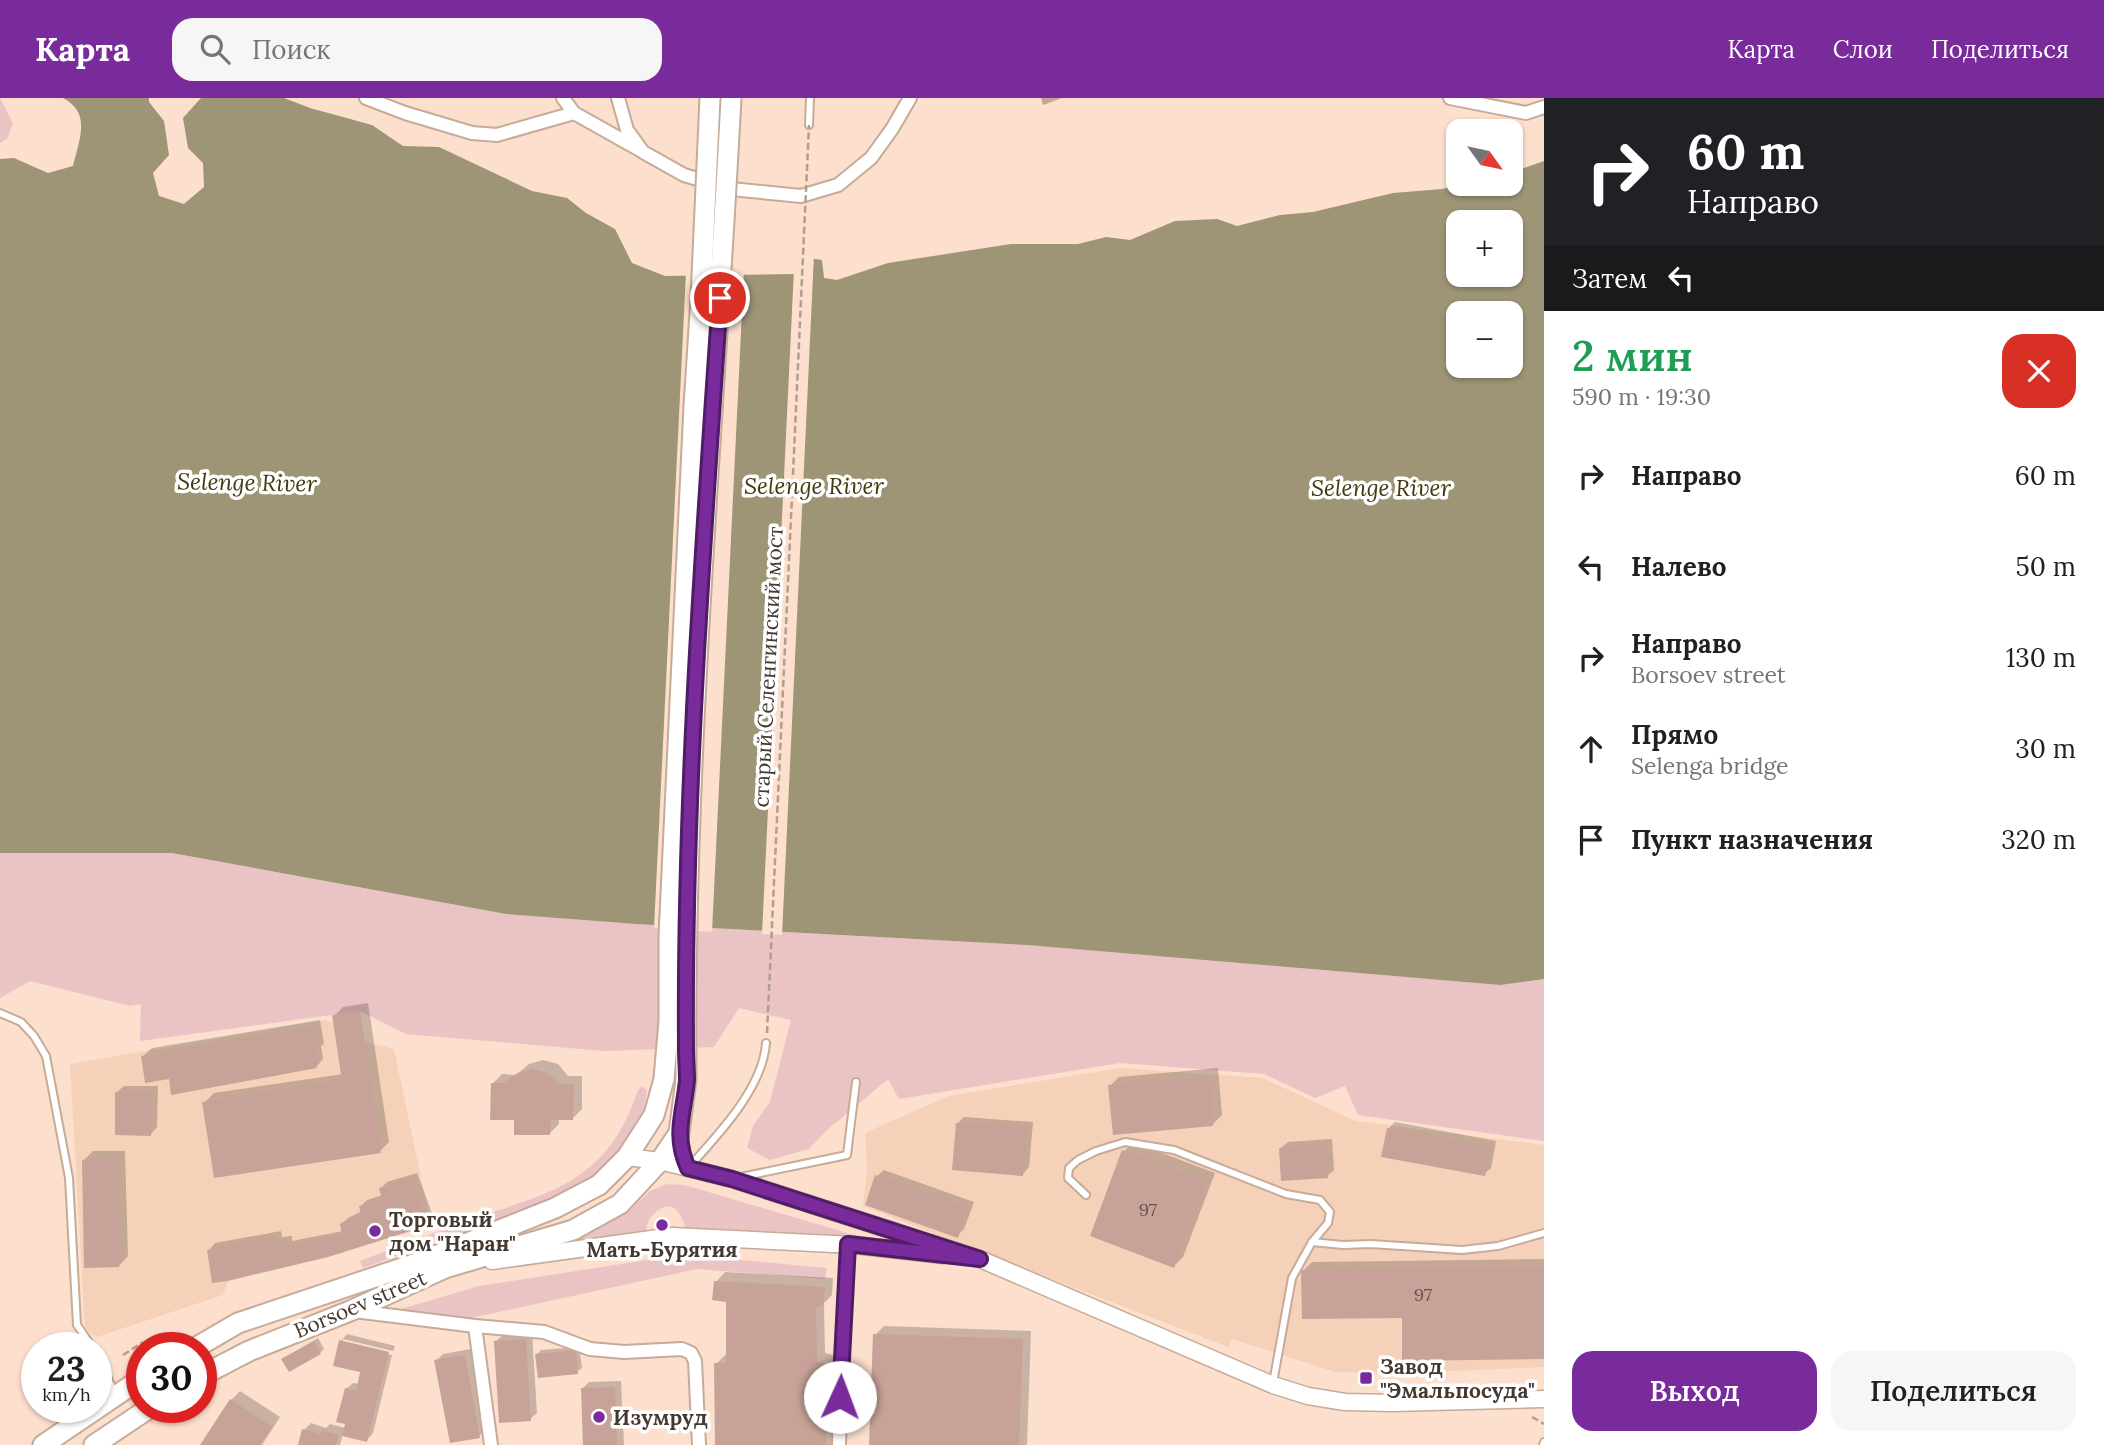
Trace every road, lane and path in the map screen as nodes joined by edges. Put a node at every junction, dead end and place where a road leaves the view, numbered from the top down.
1 (366, 98) edge
2 (563, 98) edge
3 (572, 98) edge
4 (618, 98) edge
5 (710, 98) edge
6 (732, 98) edge
7 (810, 98) edge
8 (910, 98) edge
9 (1451, 98) edge
10 (1544, 107) edge
11 (574, 113) junction
12 (809, 125) joint
13 (643, 152) junction
14 (0, 1013) edge
15 (766, 1043) joint
16 (856, 1082) dead end
17 (679, 1133) junction
18 (627, 1157) junction
19 (660, 1161) junction
20 (688, 1168) junction
21 (732, 1179) junction
22 (1086, 1195) dead end
23 (1544, 1233) edge
24 (1312, 1242) junction
25 (848, 1244) junction
26 (980, 1259) junction
27 (445, 1268) junction
28 (350, 1311) junction
29 (475, 1326) junction
30 (82, 1332) edge
31 (217, 1335) edge
32 (126, 1353) edge
33 (123, 1355) dead end
34 (217, 1367) edge
35 (1273, 1385) junction
36 (112, 1387) edge
37 (126, 1389) edge
38 (116, 1396) junction
39 (1544, 1399) edge
40 (127, 1423) edge
41 (43, 1445) edge
42 (94, 1445) edge
43 (491, 1445) edge
44 (699, 1445) edge
45 (839, 1445) edge

1 - 11 street
2 - 11 street
3 - 11 street
4 - 13 street
5 - 18 main road, Borsoev street, bridge
6 - 17 main road, Borsoev street, bridge
7 - 12 lane
8 - 13 street
9 - 10 street
11 - 13 street
12 - 15 path, старый Селенгинский мост, bridge
14 - 30 lane
15 - 20 lane
16 - 21 lane
17 - 19 main road, Borsoev street
17 - 20 street
18 - 19 street
18 - 31 main road, Borsoev street
19 - 20 street
19 - 27 main road, Borsoev street
20 - 21 street
21 - 26 street
22 - 24 lane
23 - 24 lane
24 - 35 lane
25 - 26 street
25 - 27 street
25 - 45 street
26 - 35 street
27 - 28 main road, Borsoev street
28 - 29 street
28 - 34 main road, Borsoev street
29 - 43 street
29 - 44 street
32 - 33 path
35 - 39 street
36 - 38 lane
37 - 38 main road
38 - 41 main road
40 - 42 main road

